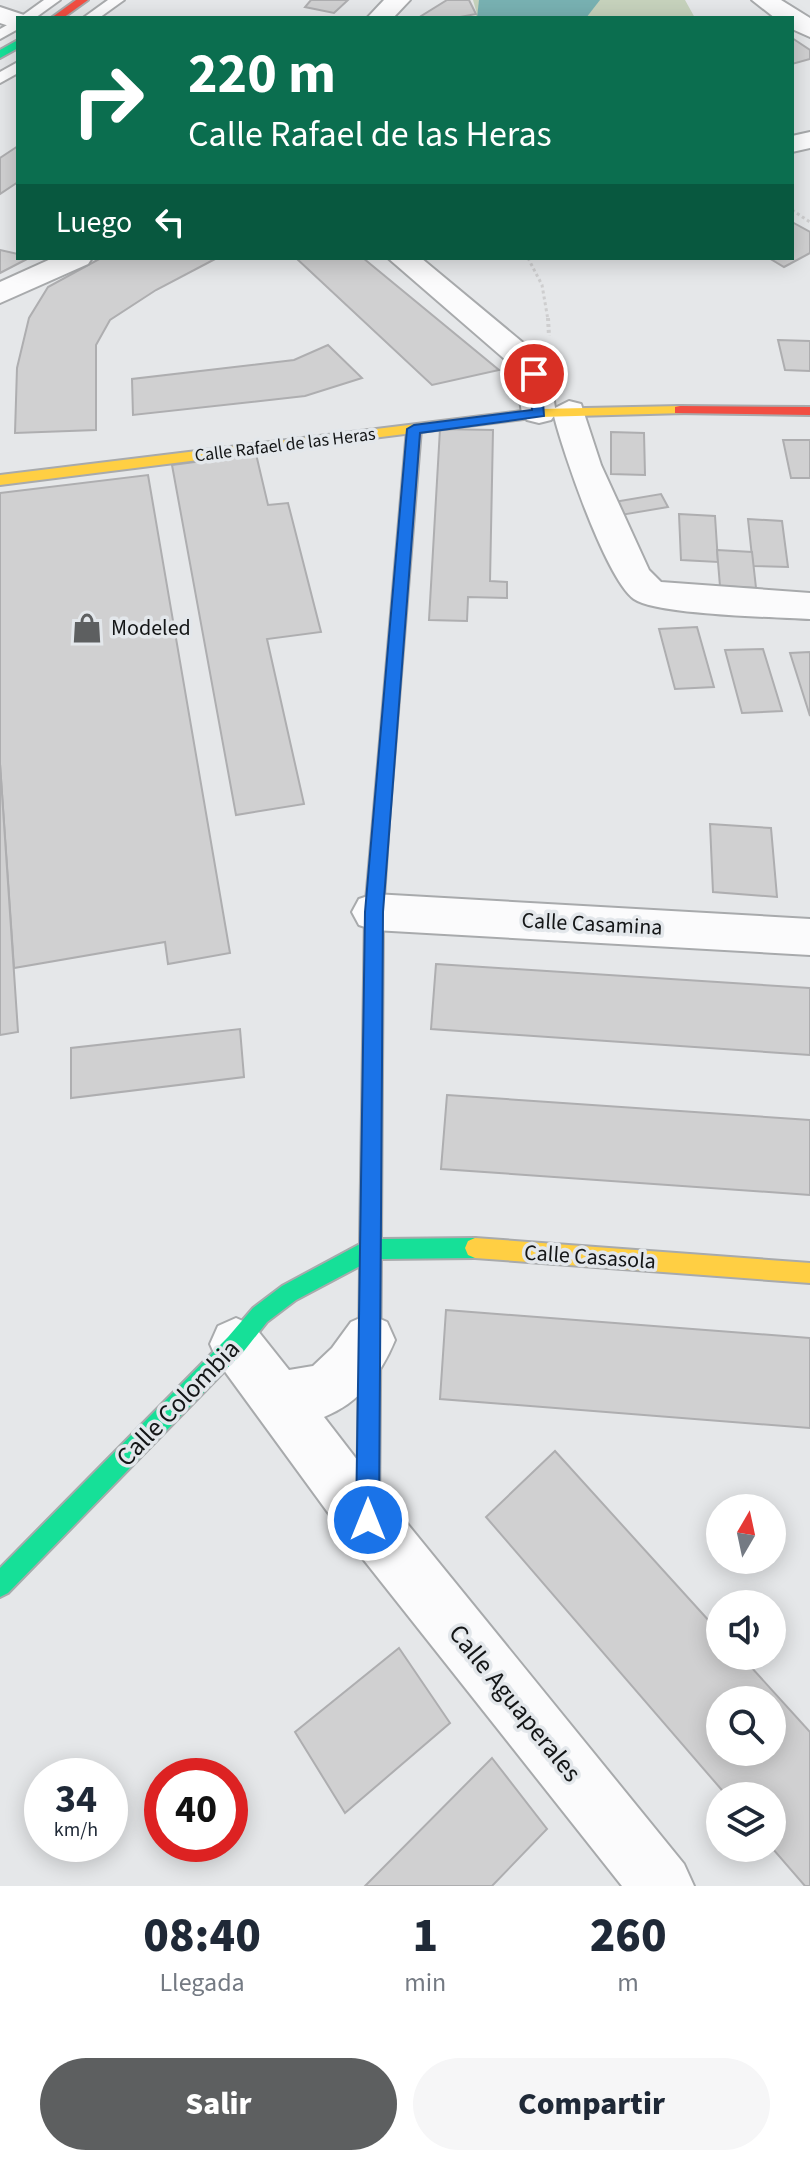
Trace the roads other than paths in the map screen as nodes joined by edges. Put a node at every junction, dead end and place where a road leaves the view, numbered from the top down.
1 (53, 0) edge
2 (83, 0) edge
3 (117, 0) edge
4 (398, 0) edge
5 (764, 0) edge
6 (29, 16) edge
7 (59, 16) edge
8 (93, 16) edge
9 (381, 16) edge
10 (789, 16) edge
11 (73, 260) edge
12 (405, 260) edge
13 (0, 294) edge
14 (810, 411) edge
15 (560, 417) junction
16 (414, 429) junction
17 (0, 480) edge
18 (810, 606) edge
19 (374, 912) junction
20 (810, 937) edge
21 (371, 1249) junction
22 (810, 1273) edge
23 (369, 1340) junction
24 (236, 1344) junction
25 (276, 1397) junction
26 (368, 1520) junction
27 (1, 1583) edge
28 (662, 1886) edge

1 - 6 lane
2 - 7 main road
3 - 8 lane
4 - 9 street
5 - 10 street
11 - 13 street
12 - 15 street
14 - 15 main road, Calle Rafael de las Heras
15 - 16 main road, Calle Rafael de las Heras
15 - 18 street
16 - 17 main road, Calle Rafael de las Heras
16 - 19 main road
19 - 20 street, Calle Casamina
19 - 21 main road
21 - 22 main road, Calle Casasola
21 - 23 main road
21 - 24 main road, Calle Colombia
23 - 25 street
23 - 26 main road
24 - 25 street, Calle Aguaperales
24 - 27 main road, Calle Colombia
25 - 26 street, Calle Aguaperales
26 - 28 street, Calle Aguaperales

